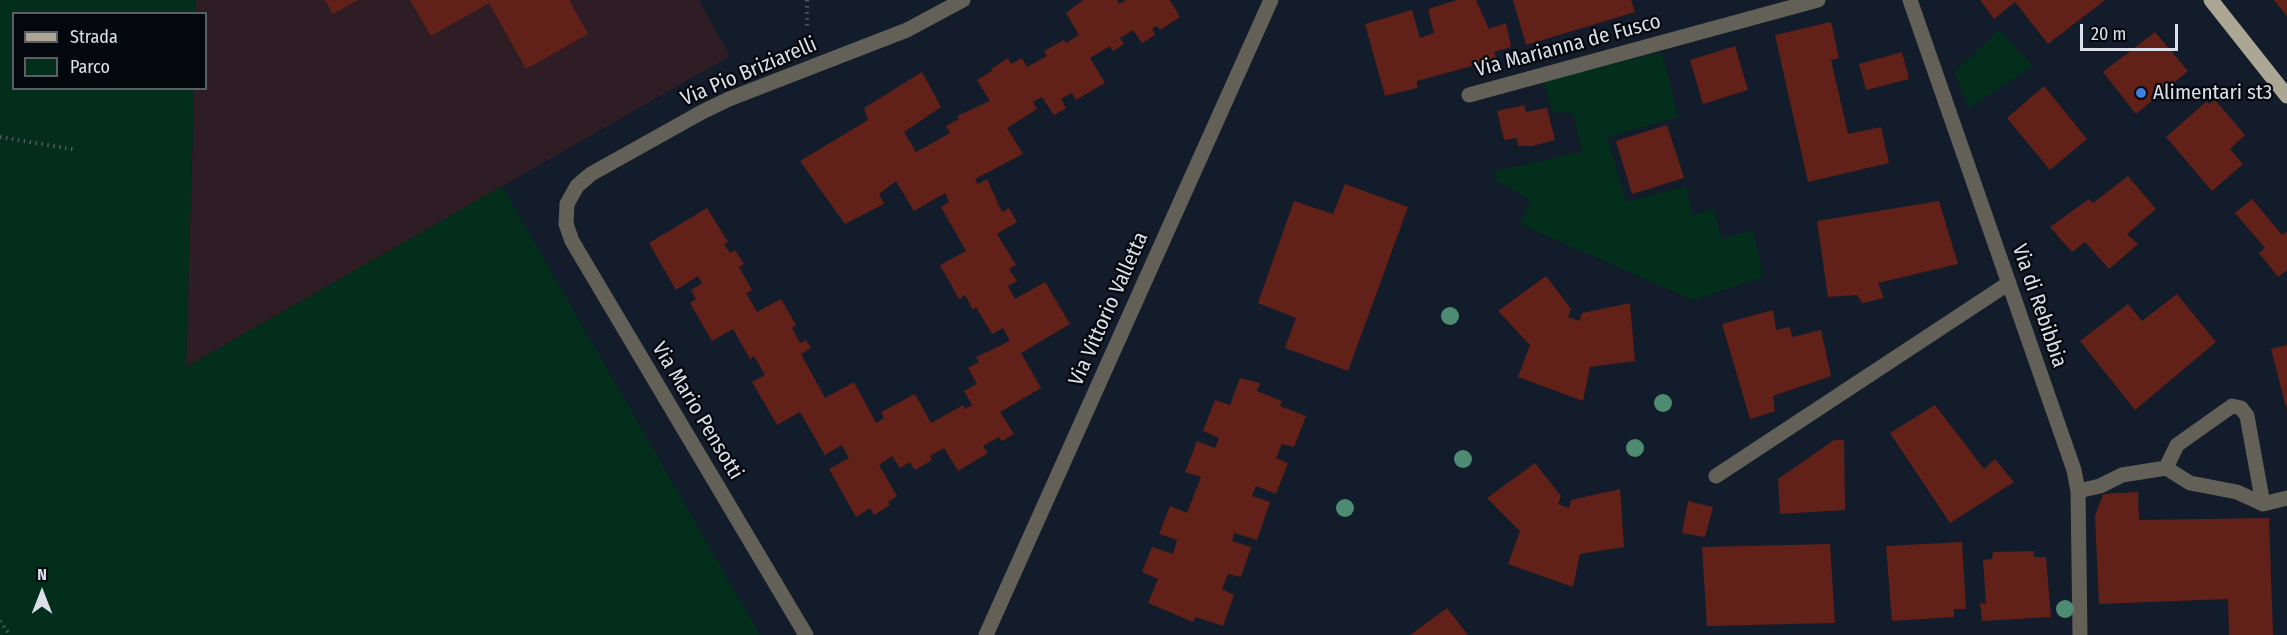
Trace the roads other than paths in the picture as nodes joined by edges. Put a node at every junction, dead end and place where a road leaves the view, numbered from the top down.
1 (963, 0) edge
2 (1271, 0) edge
3 (1818, 0) edge
4 (1910, 0) edge
5 (2211, 0) edge
6 (1469, 95) dead end
7 (2287, 96) edge
8 (567, 204) joint
9 (2008, 283) junction
10 (2166, 468) junction
11 (1716, 476) dead end
12 (2078, 491) junction
13 (2287, 498) edge
14 (2263, 504) junction
15 (806, 635) edge
16 (986, 635) edge
17 (2080, 635) edge

1 - 8 street, Via Pio Briziarelli
2 - 16 street, Via Vittorio Valletta
3 - 6 street, Via Marianna de Fusco
4 - 9 street, Via di Rebibbia
5 - 7 main road
8 - 15 street, Via Mario Pensotti
9 - 11 street
9 - 12 street, Via di Rebibbia
10 - 12 street
10 - 14 street
10 - 14 street
12 - 17 street, Via di Rebibbia
13 - 14 street

